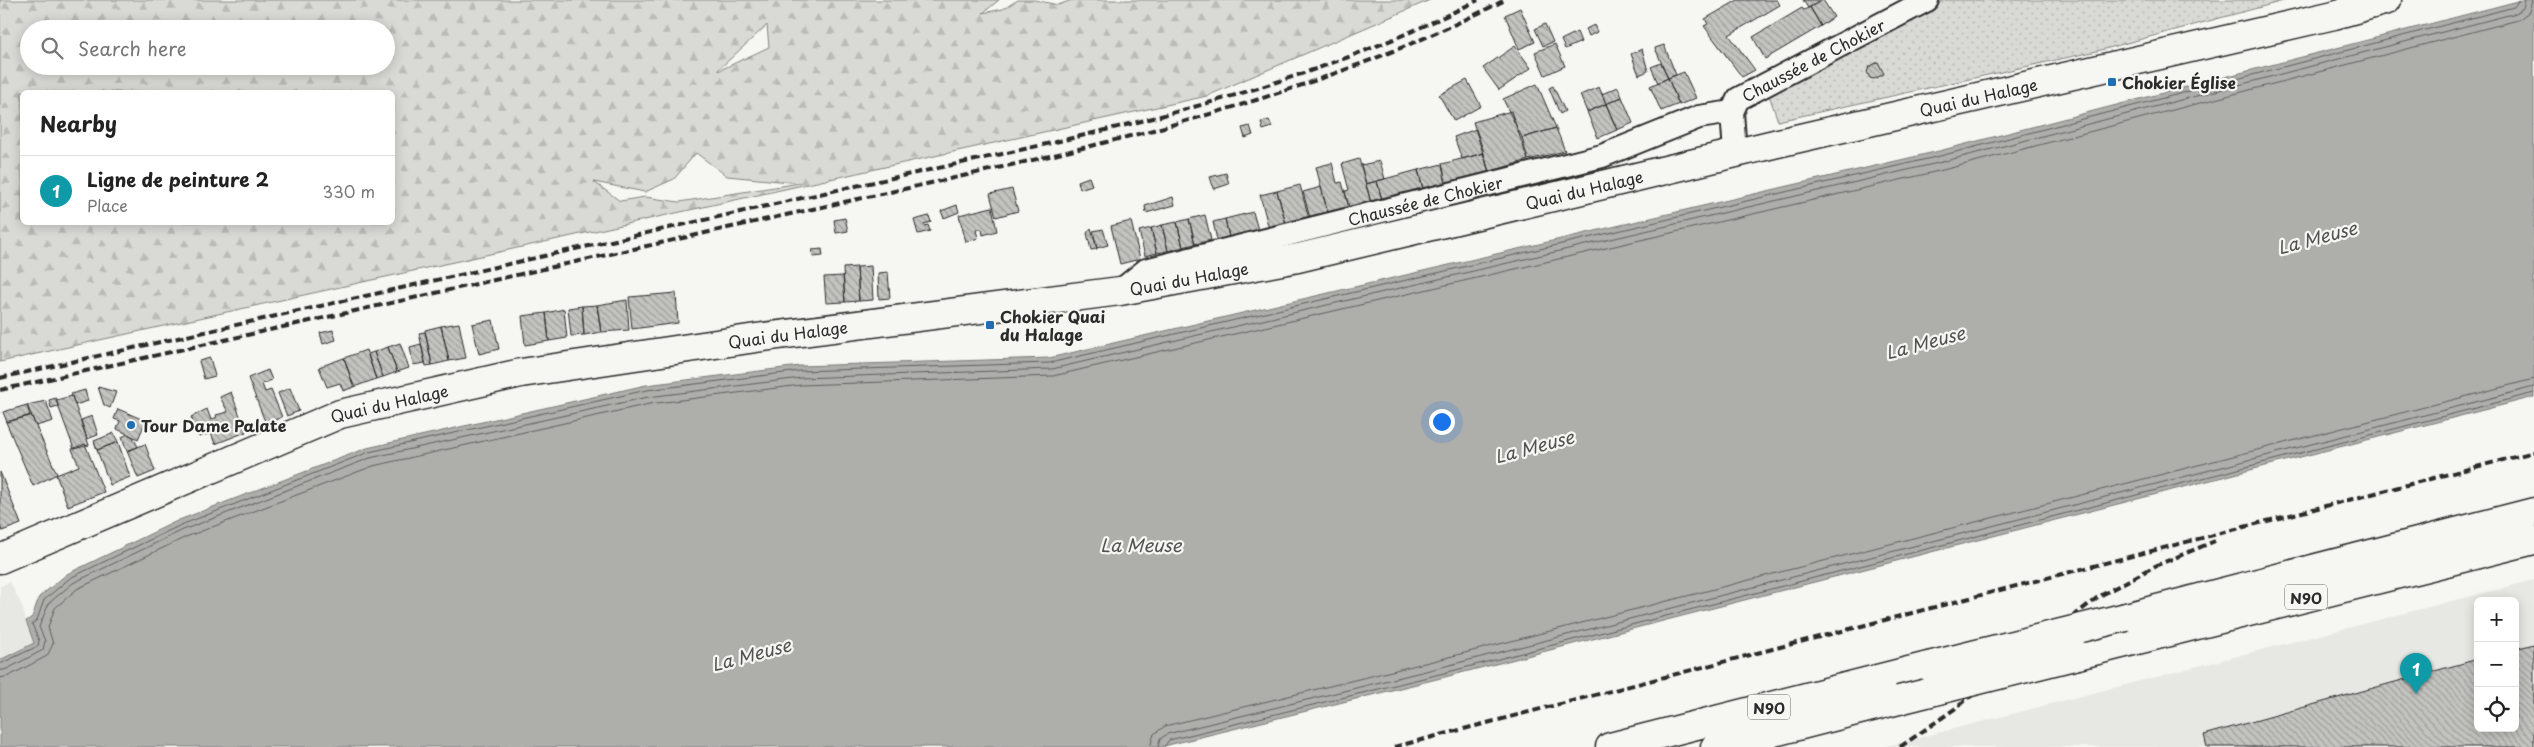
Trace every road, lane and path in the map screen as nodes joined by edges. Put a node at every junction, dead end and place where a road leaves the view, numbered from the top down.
1 (1927, 0) edge
2 (2387, 0) edge
3 (1732, 112) junction
4 (1735, 153) junction
5 (1120, 291) junction
6 (2534, 512) edge
7 (2534, 540) edge
8 (0, 559) edge
9 (1610, 747) edge
10 (1715, 747) edge

1 - 3 street, Chaussée de Chokier
2 - 4 main road, Quai du Halage
3 - 4 street, Chaussée de Chokier
3 - 5 street, Chaussée de Chokier
4 - 5 main road, Quai du Halage
5 - 8 main road, Quai du Halage
6 - 9 main road, N90, bridge
7 - 10 main road, N90, bridge

